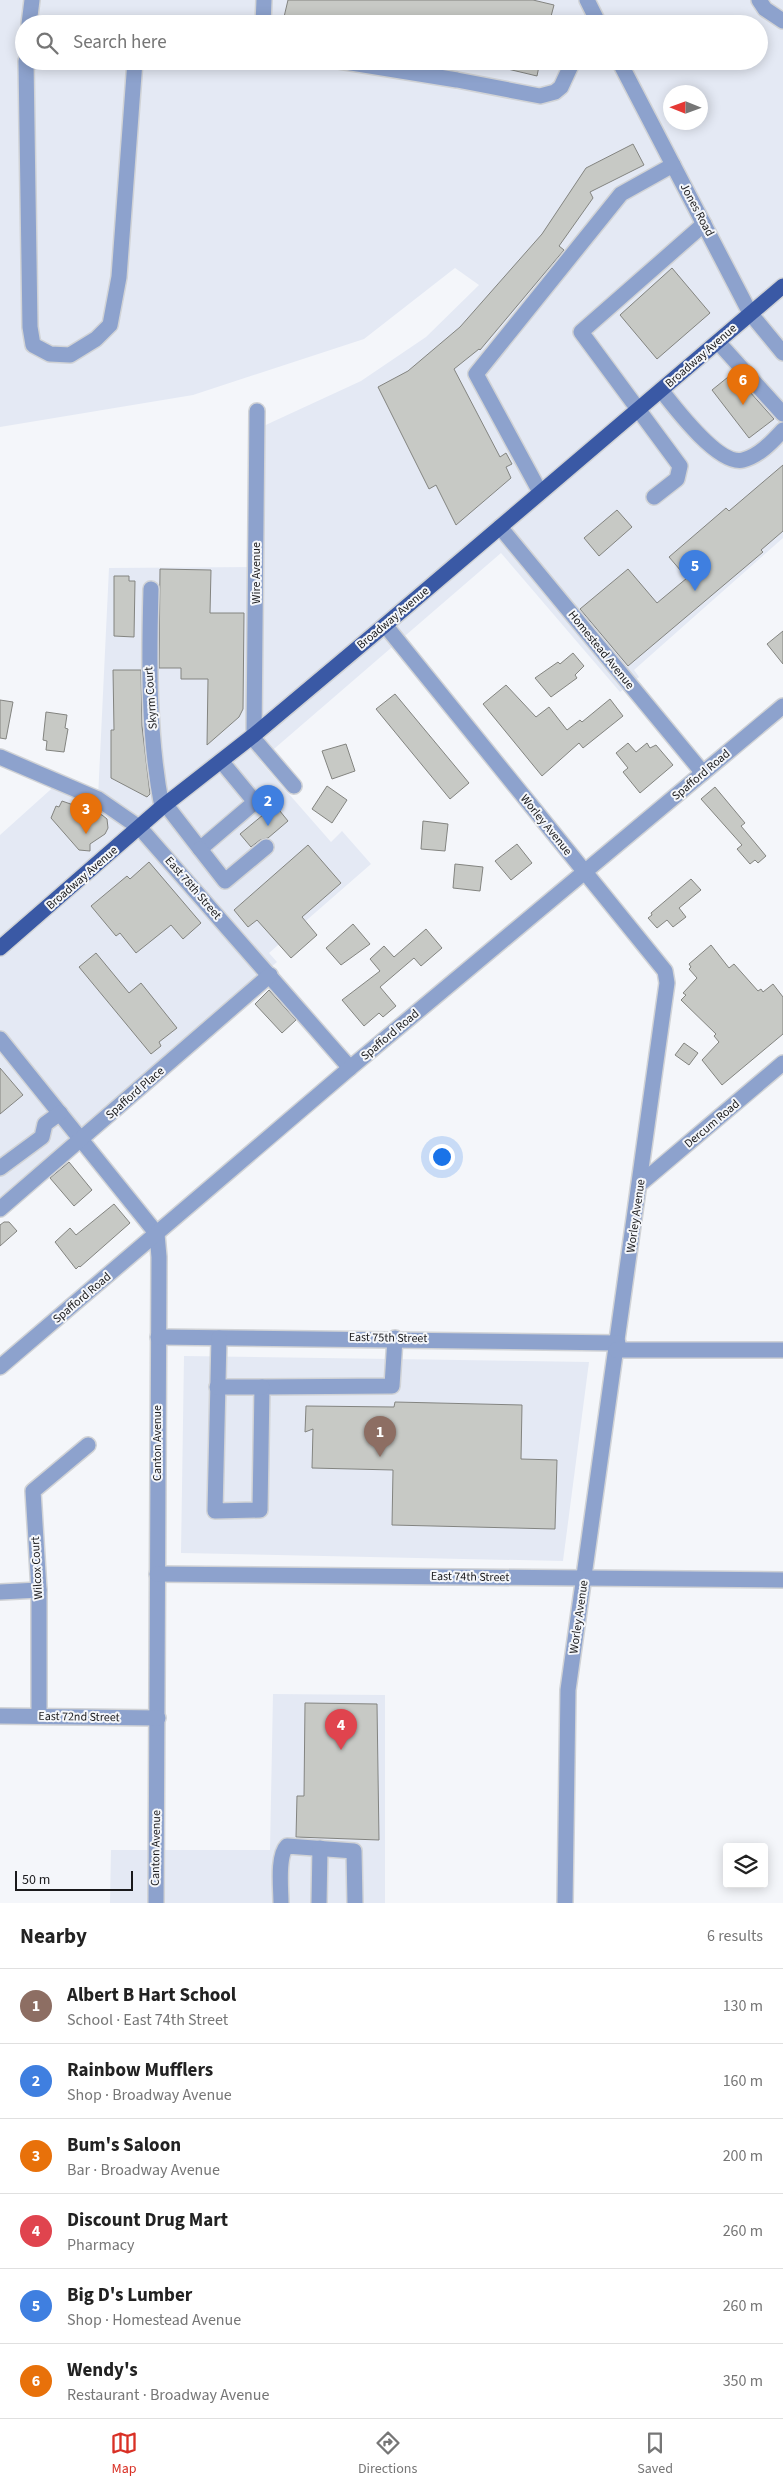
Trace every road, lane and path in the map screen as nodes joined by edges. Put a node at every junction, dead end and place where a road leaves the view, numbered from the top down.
1 (32, 0) edge
2 (264, 0) edge
3 (759, 0) edge
4 (30, 15) edge
5 (264, 15) edge
6 (783, 21) edge
7 (26, 70) edge
8 (134, 70) edge
9 (395, 70) edge
10 (568, 70) edge
11 (624, 70) edge
12 (673, 165) junction
13 (704, 224) junction
14 (783, 286) edge
15 (750, 314) junction
16 (718, 342) junction
17 (783, 354) edge
18 (661, 390) junction
19 (637, 410) junction
20 (257, 411) dead end
21 (783, 414) edge
22 (783, 430) edge
23 (540, 492) junction
24 (654, 497) dead end
25 (500, 527) junction
26 (152, 589) dead end
27 (385, 625) junction
28 (783, 706) edge
29 (253, 736) junction
30 (0, 757) edge
31 (221, 761) junction
32 (703, 773) junction
33 (294, 786) dead end
34 (164, 806) junction
35 (140, 828) junction
36 (266, 847) dead end
37 (200, 848) junction
38 (584, 873) junction
39 (0, 948) edge
40 (270, 975) junction
41 (0, 1039) edge
42 (783, 1063) edge
43 (350, 1068) junction
44 (60, 1113) junction
45 (82, 1140) junction
46 (0, 1168) edge
47 (640, 1184) junction
48 (0, 1209) edge
49 (157, 1234) junction
50 (158, 1337) junction
51 (219, 1338) junction
52 (394, 1338) junction
53 (617, 1346) junction
54 (783, 1350) edge
55 (0, 1368) edge
56 (217, 1387) junction
57 (262, 1387) junction
58 (88, 1445) dead end
59 (158, 1574) junction
60 (584, 1578) junction
61 (783, 1580) edge
62 (39, 1590) junction
63 (0, 1592) edge
64 (0, 1716) edge
65 (39, 1716) junction
66 (158, 1718) junction
67 (320, 1848) junction
68 (156, 1903) edge
69 (281, 1903) edge
70 (319, 1903) edge
71 (355, 1903) edge
72 (565, 1903) edge

1 - 4 street
2 - 5 street
3 - 6 street
7 - 8 street
9 - 10 street
11 - 12 street, Jones Road
12 - 13 street, Jones Road
12 - 23 street
13 - 15 street, Jones Road
13 - 19 street
14 - 15 main road, Broadway Avenue
15 - 16 main road, Broadway Avenue
15 - 17 street, Jones Road
16 - 18 main road, Broadway Avenue
16 - 21 street
18 - 19 main road, Broadway Avenue
18 - 22 street
19 - 23 main road, Broadway Avenue
19 - 24 street
20 - 29 street, Wire Avenue
23 - 25 main road, Broadway Avenue
25 - 27 main road, Broadway Avenue
25 - 32 street, Homestead Avenue
26 - 34 street, Skyrm Court
27 - 29 main road, Broadway Avenue
27 - 38 street, Worley Avenue
28 - 32 street, Spafford Road
29 - 31 main road, Broadway Avenue
29 - 33 street
30 - 35 street, East 78th Street
31 - 34 main road, Broadway Avenue
31 - 37 street
32 - 38 street, Spafford Road
34 - 35 main road, Broadway Avenue
34 - 37 street
35 - 39 main road, Broadway Avenue
35 - 40 street, East 78th Street
36 - 37 street
38 - 43 street, Spafford Road
38 - 47 street, Worley Avenue
40 - 43 street, East 78th Street
40 - 45 street, Spafford Place
41 - 44 street
42 - 47 street, Dercum Road
43 - 49 street, Spafford Road
44 - 45 street
44 - 46 street
45 - 48 street, Spafford Place
45 - 49 street
47 - 53 street, Worley Avenue
49 - 50 street, Canton Avenue
49 - 55 street, Spafford Road
50 - 51 street, East 75th Street
50 - 59 street, Canton Avenue
51 - 52 street, East 75th Street
51 - 56 street
52 - 53 street, East 75th Street
52 - 57 street
53 - 54 street, East 75th Street
53 - 60 street, Worley Avenue
56 - 57 street
56 - 57 street
58 - 62 street, Wilcox Court
59 - 60 street, East 74th Street
59 - 66 street, Canton Avenue
60 - 61 street, East 74th Street
60 - 72 street, Worley Avenue
62 - 63 street
62 - 65 street, Wilcox Court
64 - 65 street, East 72nd Street
65 - 66 street, East 72nd Street
66 - 68 street, Canton Avenue
67 - 69 street
67 - 70 street
67 - 71 street

